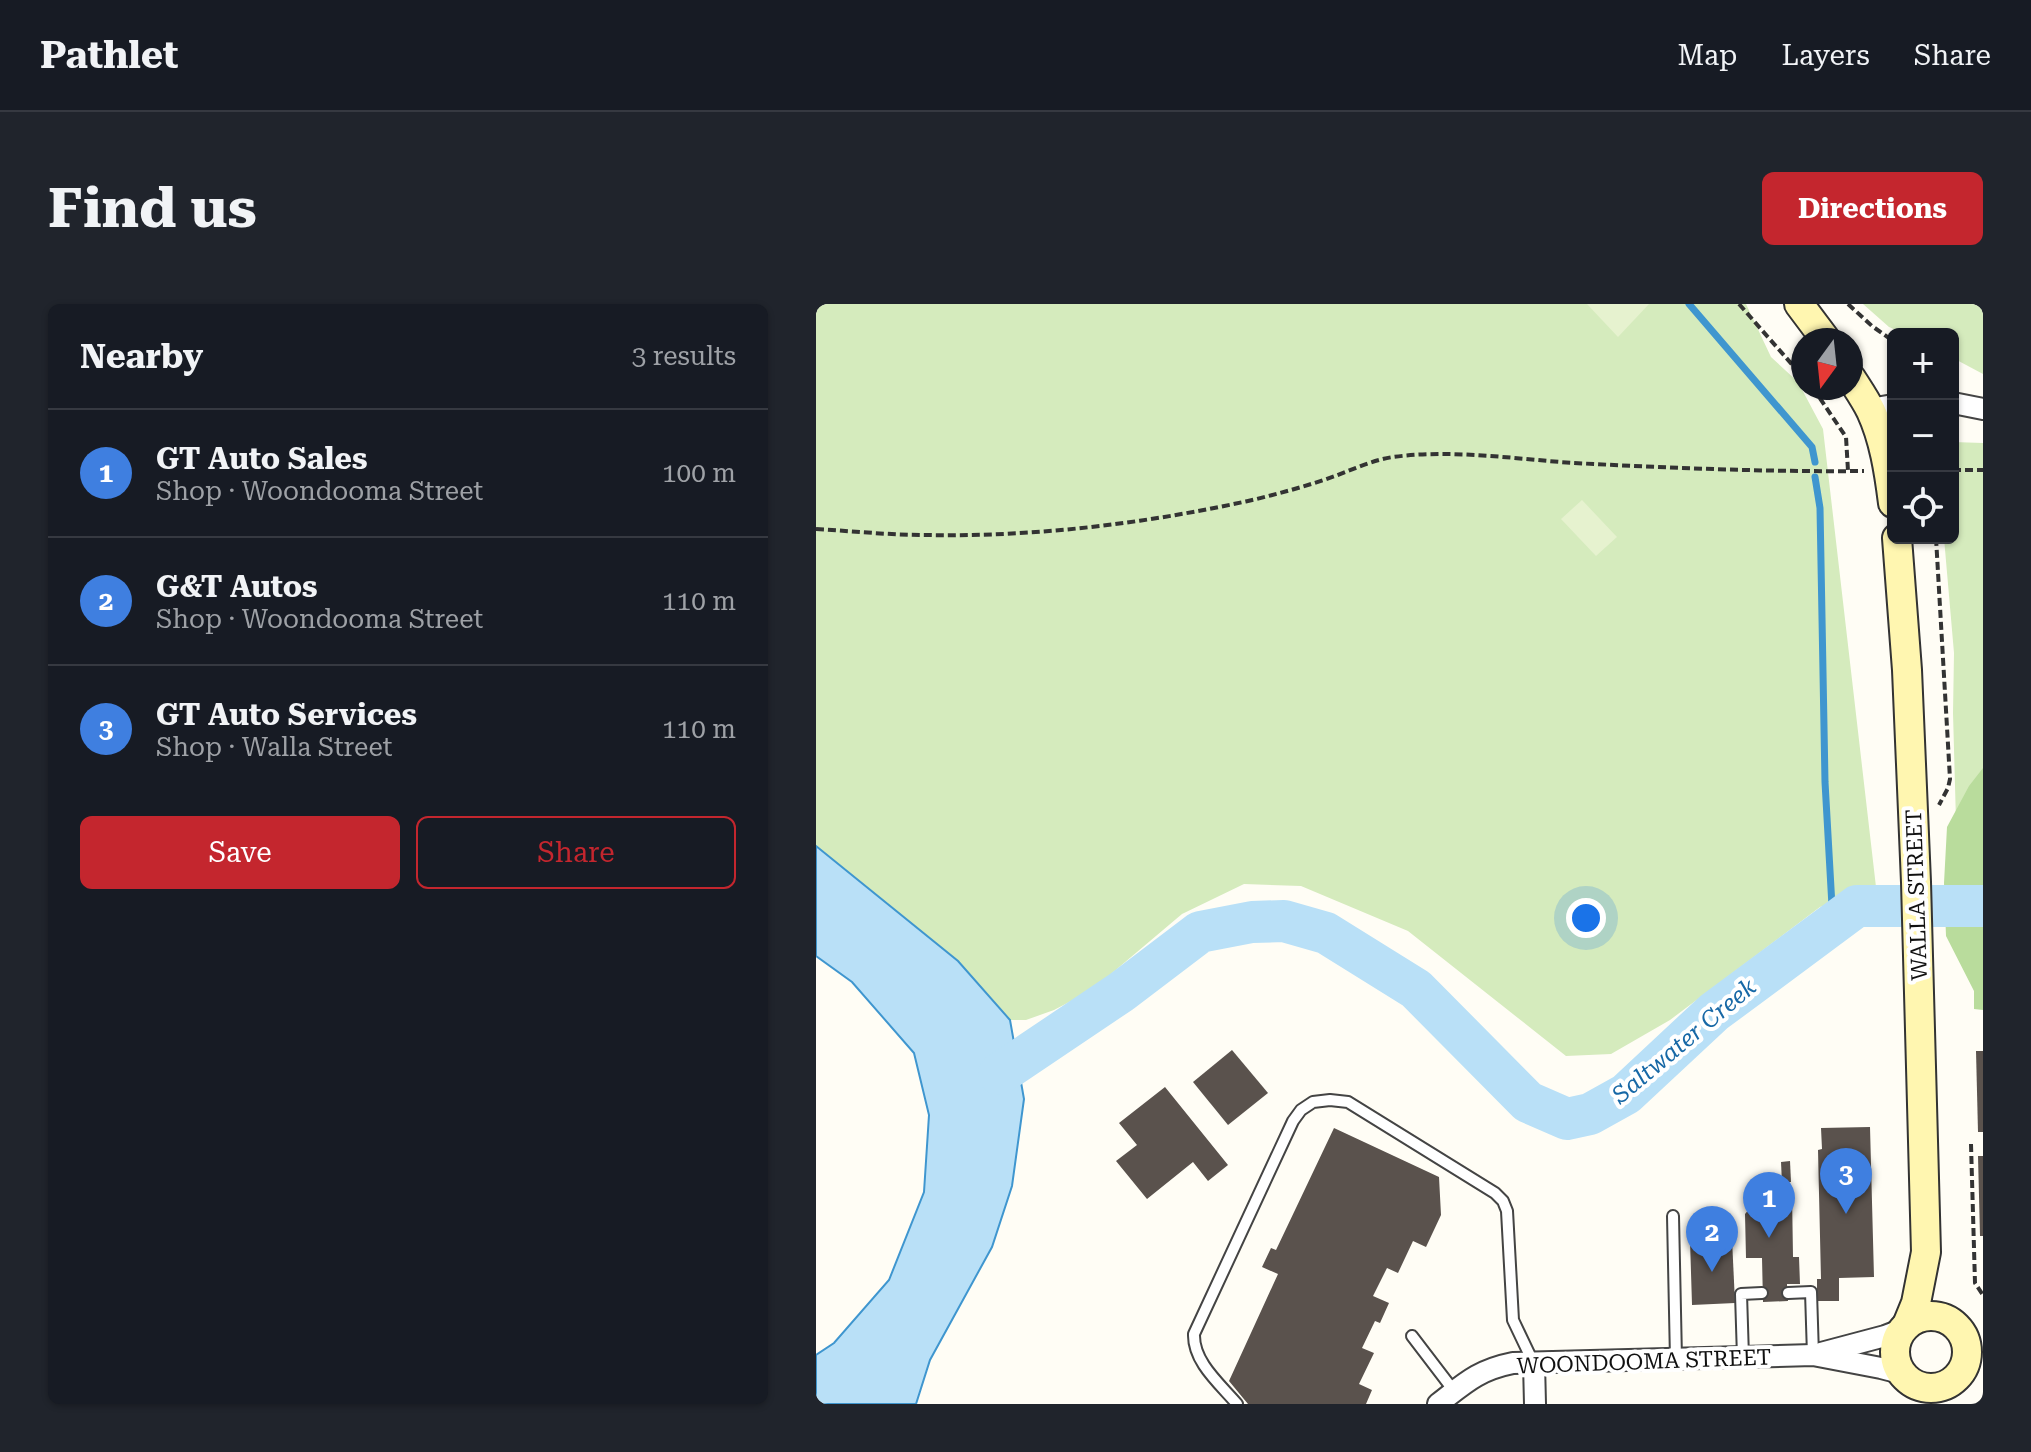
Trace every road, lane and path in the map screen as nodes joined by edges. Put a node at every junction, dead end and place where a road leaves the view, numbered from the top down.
1 (1739, 304) edge
2 (1799, 304) edge
3 (1848, 304) edge
4 (1817, 328) edge
5 (1887, 337) edge
6 (1791, 363) edge
7 (1863, 389) edge
8 (1821, 400) edge
9 (1959, 404) edge
10 (1882, 407) edge
11 (1983, 409) edge
12 (1959, 470) edge
13 (1983, 470) edge
14 (1848, 471) junction
15 (1865, 471) dead end
16 (1889, 472) edge
17 (816, 529) edge
18 (1897, 544) edge
19 (1936, 544) edge
20 (1937, 808) dead end
21 (1971, 1144) dead end
22 (1673, 1216) dead end
23 (1926, 1252) junction
24 (1762, 1293) dead end
25 (1788, 1293) dead end
26 (1983, 1295) edge
27 (1905, 1327) junction
28 (1966, 1330) edge
29 (1412, 1336) dead end
30 (1813, 1355) junction
31 (1743, 1357) junction
32 (1676, 1359) junction
33 (1534, 1363) junction
34 (1966, 1373) edge
35 (1905, 1376) junction
36 (1446, 1398) edge
37 (1237, 1404) edge
38 (1535, 1404) edge
39 (1919, 1404) edge
40 (1944, 1404) edge

1 - 6 path
2 - 4 street
3 - 5 path
7 - 10 street
8 - 14 path
9 - 11 street
10 - 16 street
12 - 13 path
14 - 15 path
14 - 17 path
18 - 23 street, WALLA STREET
19 - 20 path
21 - 26 path
22 - 32 lane
23 - 27 street, WALLA STREET
23 - 28 street, WALLA STREET
24 - 31 lane
25 - 30 lane
27 - 28 street
27 - 30 street, WOONDOOMA STREET
27 - 35 street
28 - 34 street
29 - 36 lane
30 - 31 street, WOONDOOMA STREET
30 - 35 street, WOONDOOMA STREET
31 - 32 street, WOONDOOMA STREET
32 - 33 street, WOONDOOMA STREET
33 - 36 street, WOONDOOMA STREET
33 - 37 lane
33 - 38 street
34 - 35 street
34 - 40 street
35 - 39 street

